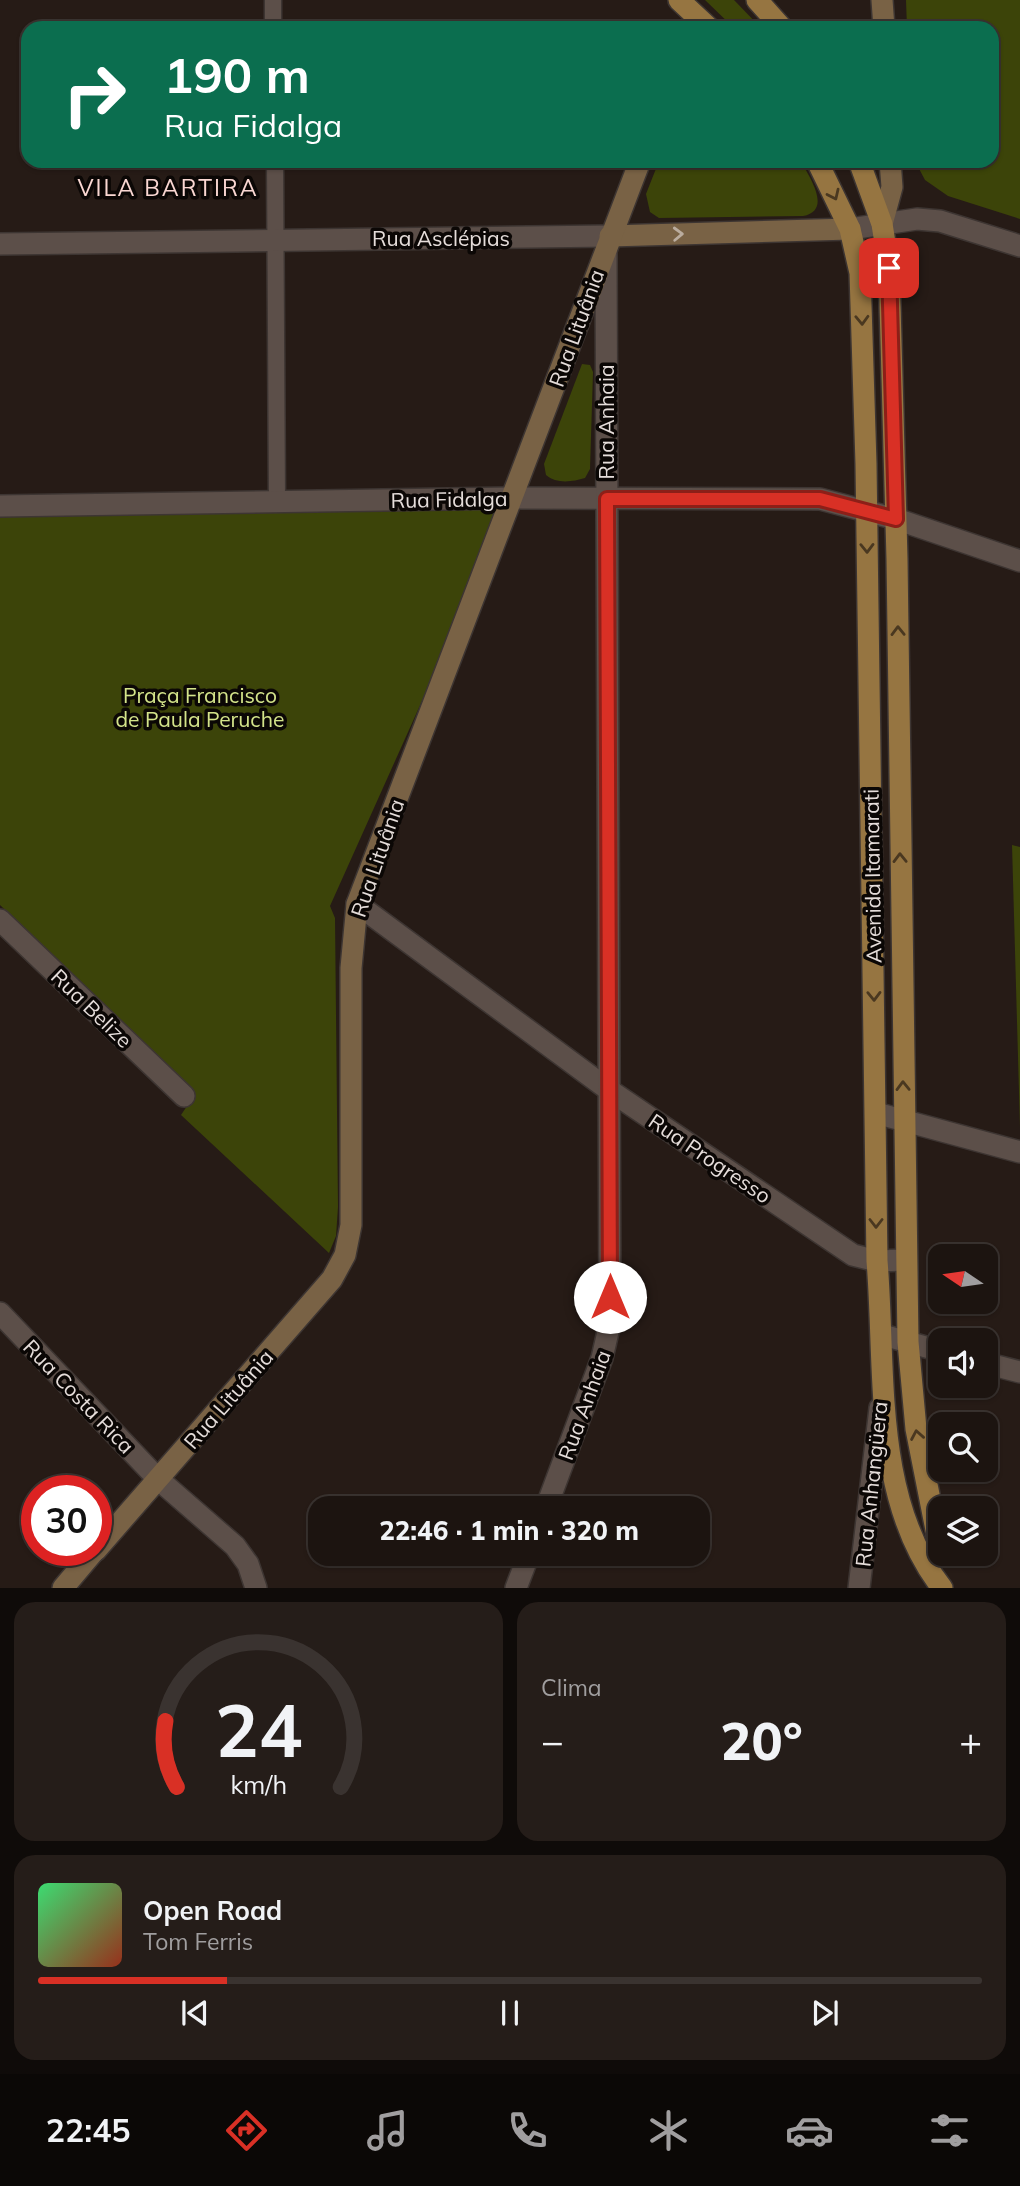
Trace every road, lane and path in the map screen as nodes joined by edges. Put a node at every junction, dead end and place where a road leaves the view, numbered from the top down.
1 (273, 0) edge
2 (679, 0) edge
3 (757, 0) edge
4 (882, 0) edge
5 (273, 21) edge
6 (699, 21) edge
7 (776, 21) edge
8 (884, 21) edge
9 (275, 168) edge
10 (637, 168) edge
11 (820, 168) edge
12 (862, 168) edge
13 (891, 168) edge
14 (882, 224) junction
15 (850, 229) junction
16 (275, 239) junction
17 (608, 242) junction
18 (0, 244) edge
19 (1020, 246) edge
20 (513, 498) junction
21 (607, 499) junction
22 (277, 501) junction
23 (0, 506) edge
24 (866, 511) junction
25 (896, 519) junction
26 (1020, 561) edge
27 (357, 904) junction
28 (0, 920) edge
29 (609, 1090) junction
30 (184, 1096) dead end
31 (876, 1113) junction
32 (903, 1120) junction
33 (1020, 1152) edge
34 (905, 1260) junction
35 (877, 1261) junction
36 (0, 1313) edge
37 (883, 1335) junction
38 (908, 1342) junction
39 (928, 1347) edge
40 (998, 1366) edge
41 (1020, 1372) edge
42 (883, 1381) junction
43 (158, 1479) junction
44 (550, 1496) edge
45 (929, 1496) edge
46 (112, 1532) edge
47 (82, 1566) edge
48 (524, 1566) edge
49 (944, 1566) edge
50 (63, 1587) edge
51 (256, 1587) edge
52 (516, 1587) edge
53 (859, 1587) edge
54 (942, 1587) edge
55 (949, 1587) edge

1 - 5 lane
2 - 6 main road
3 - 7 main road
4 - 8 street
9 - 16 lane
10 - 17 street, Rua Lituânia
11 -> 15 main road, Avenida Itamarati
12 - 14 main road, Avenida Itamarati
13 - 14 street
14 - 15 street, Rua Asclépias
14 - 19 street, Rua Asclépias
14 - 25 main road, Avenida Itamarati
17 -> 15 street, Rua Asclépias
15 -> 24 main road, Avenida Itamarati
16 - 17 street, Rua Asclépias
16 - 18 street, Rua Asclépias
16 - 22 lane
17 - 20 street, Rua Lituânia
17 - 21 street, Rua Anhaia
20 - 21 street, Rua Fidalga
20 - 22 street, Rua Fidalga
20 - 27 street, Rua Lituânia
21 - 24 street, Rua Fidalga
21 - 29 street, Rua Anhaia
22 - 23 street, Rua Fidalga
24 - 25 street, Rua Fidalga
24 -> 31 main road, Avenida Itamarati
25 - 26 street, Rua Fidalga
32 -> 25 main road, Avenida Itamarati
27 - 29 street, Rua Progresso
27 - 43 street, Rua Lituânia
28 - 30 street, Rua Belize
29 - 35 street, Rua Progresso
29 - 44 street, Rua Anhaia
31 - 32 street
31 -> 35 main road, Avenida Itamarati
32 - 33 street
32 - 34 main road, Avenida Itamarati
34 - 35 street, Rua Progresso
34 - 38 main road, Avenida Itamarati
35 - 37 main road, Avenida Itamarati
36 - 43 street, Rua Costa Rica
37 - 38 street
37 - 42 main road, Avenida Itamarati
38 - 39 street
45 -> 38 main road, Avenida Itamarati
40 - 41 street
42 - 53 street, Rua Anhangüera
42 - 54 main road, Avenida Itamarati
43 - 46 street, Rua Lituânia
43 - 51 street, Rua Costa Rica
47 - 50 street, Rua Lituânia
48 - 52 street
49 - 55 main road, Avenida Itamarati

